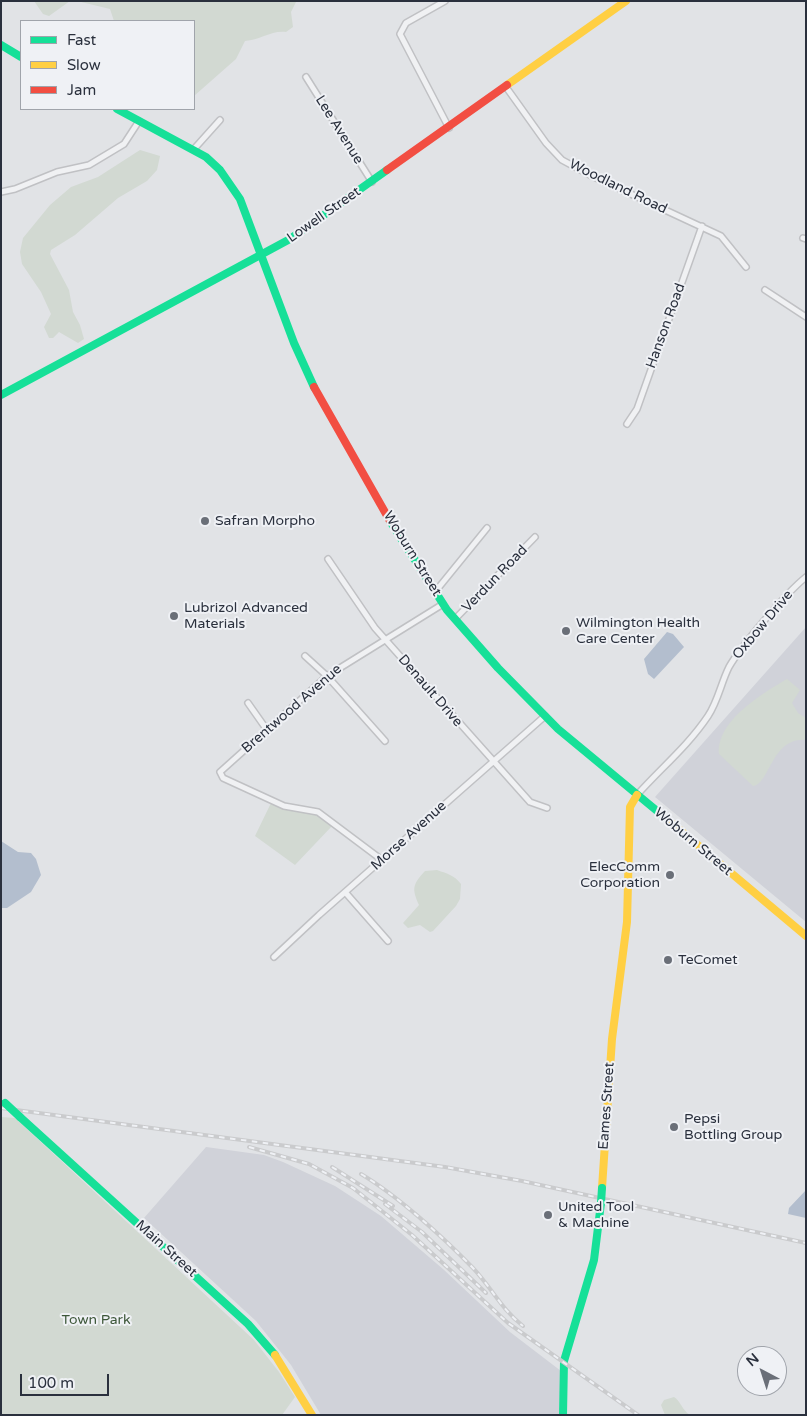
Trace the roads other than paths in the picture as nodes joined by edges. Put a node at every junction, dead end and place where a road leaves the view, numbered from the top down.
1 (445, 1) edge
2 (626, 1) edge
3 (1, 44) edge
4 (20, 56) edge
5 (306, 77) dead end
6 (506, 87) junction
7 (119, 110) edge
8 (220, 120) dead end
9 (139, 121) junction
10 (449, 128) junction
11 (194, 149) junction
12 (372, 182) junction
13 (1, 192) edge
14 (702, 226) junction
15 (261, 256) junction
16 (746, 267) dead end
17 (765, 290) dead end
18 (806, 317) edge
19 (1, 395) edge
20 (627, 424) dead end
21 (487, 528) dead end
22 (535, 538) dead end
23 (328, 559) dead end
24 (806, 578) edge
25 (435, 592) junction
26 (443, 604) junction
27 (455, 619) junction
28 (385, 640) junction
29 (305, 656) dead end
30 (328, 676) junction
31 (248, 703) dead end
32 (545, 716) junction
33 (267, 730) junction
34 (385, 740) dead end
35 (494, 761) junction
36 (637, 795) junction
37 (547, 808) dead end
38 (382, 860) junction
39 (345, 892) junction
40 (806, 936) edge
41 (388, 941) dead end
42 (274, 958) dead end
43 (3, 1101) edge
44 (312, 1415) edge
45 (563, 1415) edge

1 - 10 street
2 - 6 main road, Lowell Street
3 - 4 main road
5 - 12 street, Lee Avenue
6 - 10 main road, Lowell Street
6 - 14 street, Woodland Road
7 - 9 main road, Woburn Street
8 - 11 street
9 - 11 main road, Woburn Street
9 - 13 street
10 - 12 main road, Lowell Street
11 - 15 main road, Woburn Street
12 - 15 main road, Lowell Street
14 - 16 street, Woodland Road
14 - 20 street, Hanson Road
15 - 19 main road, Lowell Street
15 - 25 main road, Woburn Street
17 - 18 street
21 - 25 street
22 - 27 street, Verdun Road
23 - 28 street, Denault Drive
24 - 36 street, Oxbow Drive
25 - 26 main road, Woburn Street
26 - 27 main road, Woburn Street
26 - 28 street, Brentwood Avenue
27 - 32 main road, Woburn Street
28 - 30 street, Brentwood Avenue
28 - 35 street, Denault Drive
29 - 30 street
30 - 33 street, Brentwood Avenue
30 - 34 street
31 - 33 street
32 - 35 street, Morse Avenue
32 - 36 main road, Woburn Street
33 - 38 street, Brentwood Avenue
35 - 37 street, Denault Drive
35 - 38 street, Morse Avenue
36 - 40 main road, Woburn Street
36 - 45 main road, Eames Street, bridge
38 - 39 street, Morse Avenue
39 - 41 street
39 - 42 street, Morse Avenue
43 - 44 main road, Main Street, bridge

